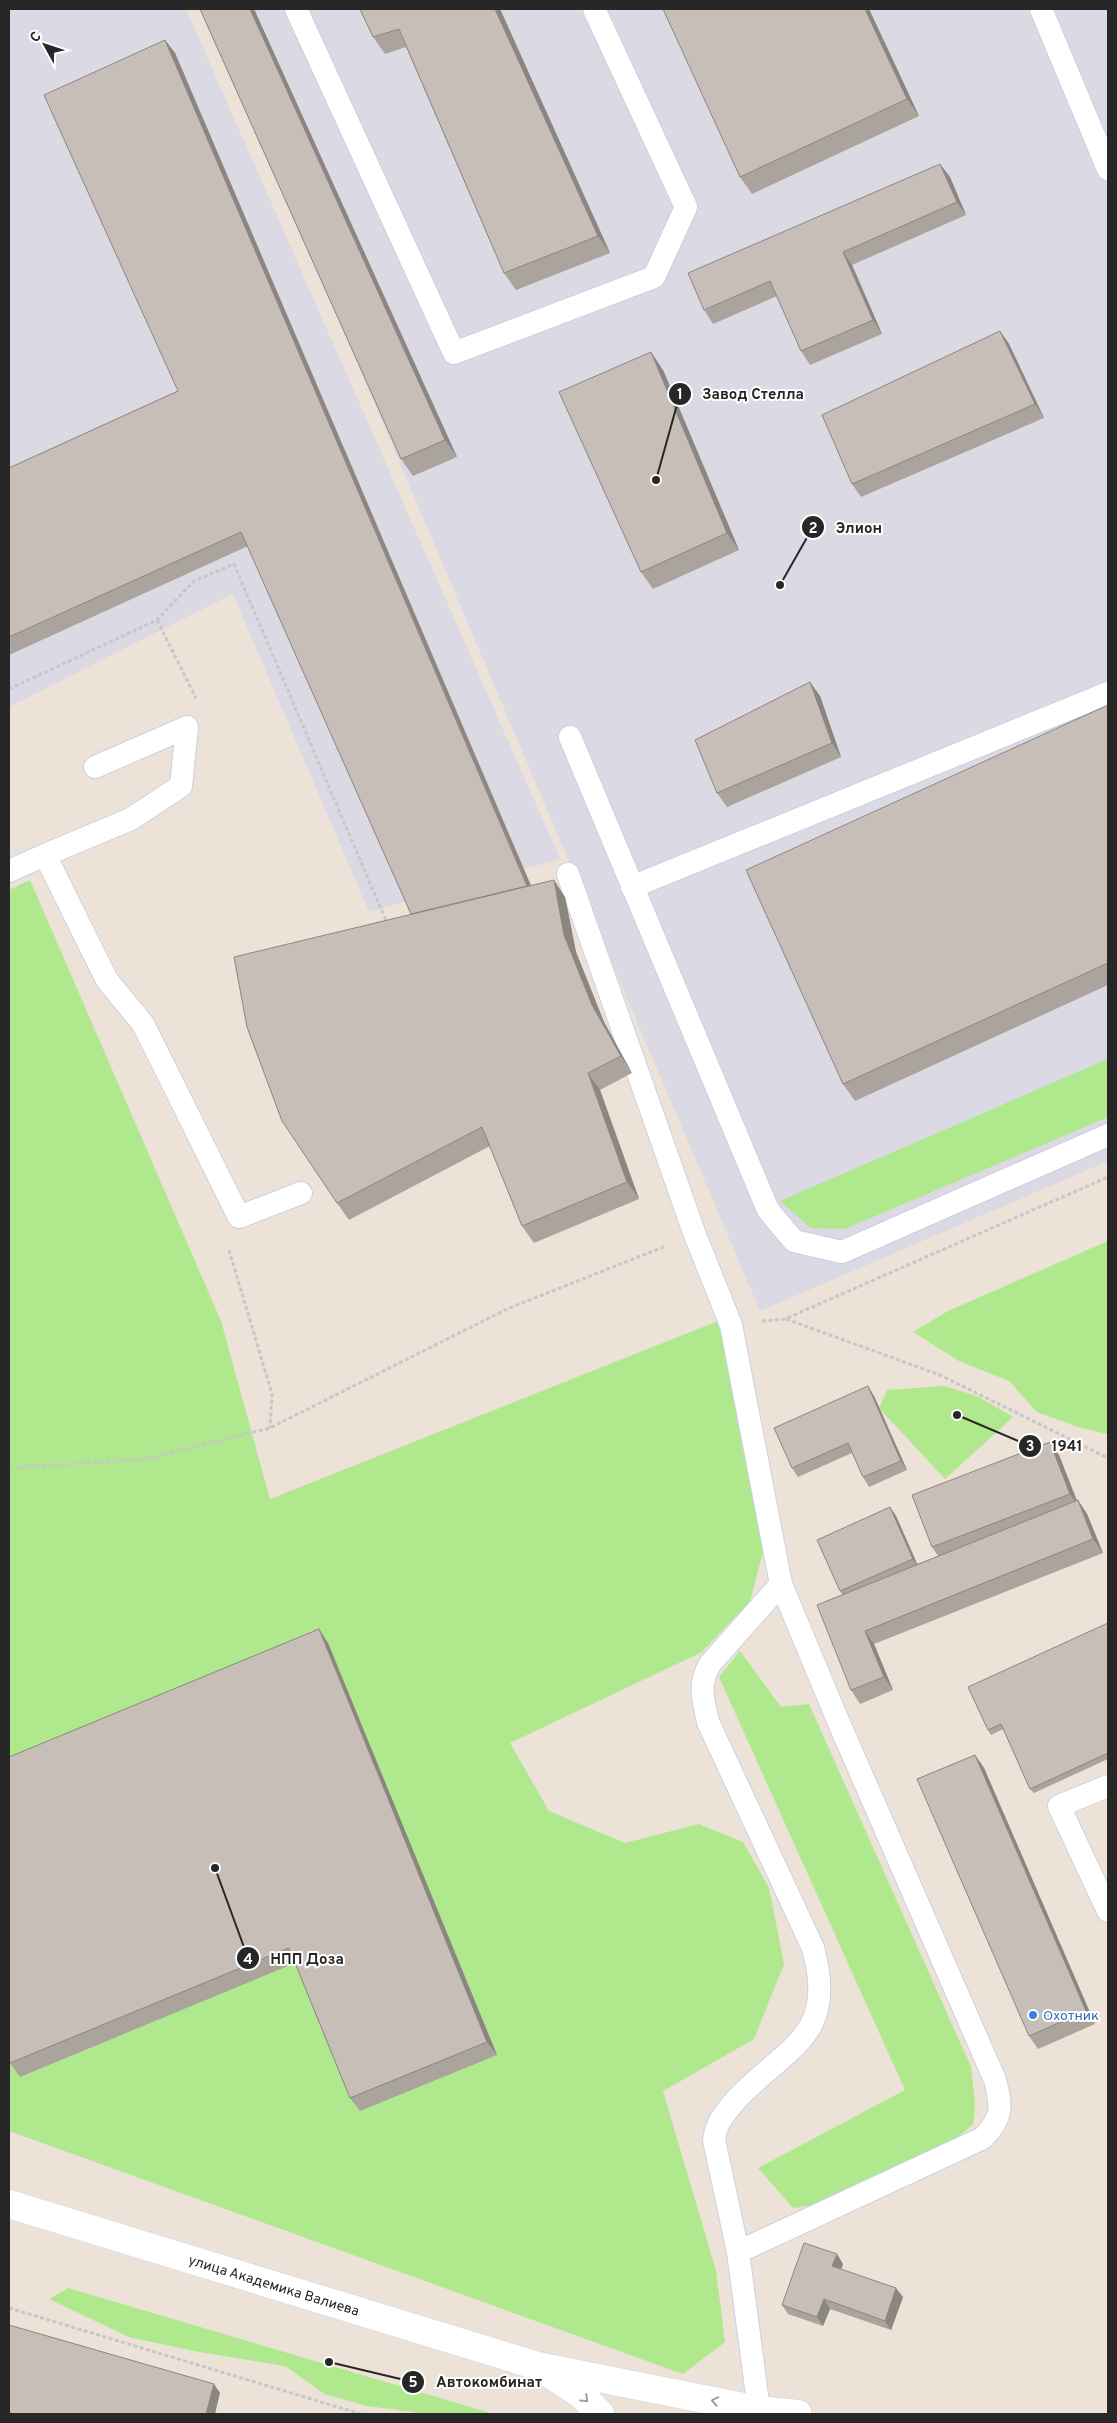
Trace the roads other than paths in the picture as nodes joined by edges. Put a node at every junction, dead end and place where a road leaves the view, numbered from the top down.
1 (296, 9) edge
2 (594, 9) edge
3 (1041, 9) edge
4 (1108, 169) edge
5 (1108, 694) edge
6 (570, 737) dead end
7 (95, 767) dead end
8 (45, 855) junction
9 (9, 871) edge
10 (568, 874) dead end
11 (632, 887) junction
12 (1108, 1135) edge
13 (302, 1193) dead end
14 (781, 1584) junction
15 (1108, 1786) edge
16 (1108, 1911) edge
17 (9, 2204) edge
18 (738, 2252) junction
19 (538, 2366) junction
20 (759, 2410) junction
21 (600, 2414) edge
22 (798, 2414) edge

1 - 2 lane
3 - 4 lane
5 - 11 lane
6 - 11 lane
7 - 8 lane
8 - 9 lane
8 - 13 lane
10 - 14 lane
11 - 12 lane
14 - 18 lane
14 - 18 lane
15 - 16 lane
17 - 19 street, улица Академика Валиева
18 - 20 lane
20 -> 19 street, улица Академика Валиева
19 -> 21 street, улица Академика Валиева
20 - 22 street, улица Академика Валиева

